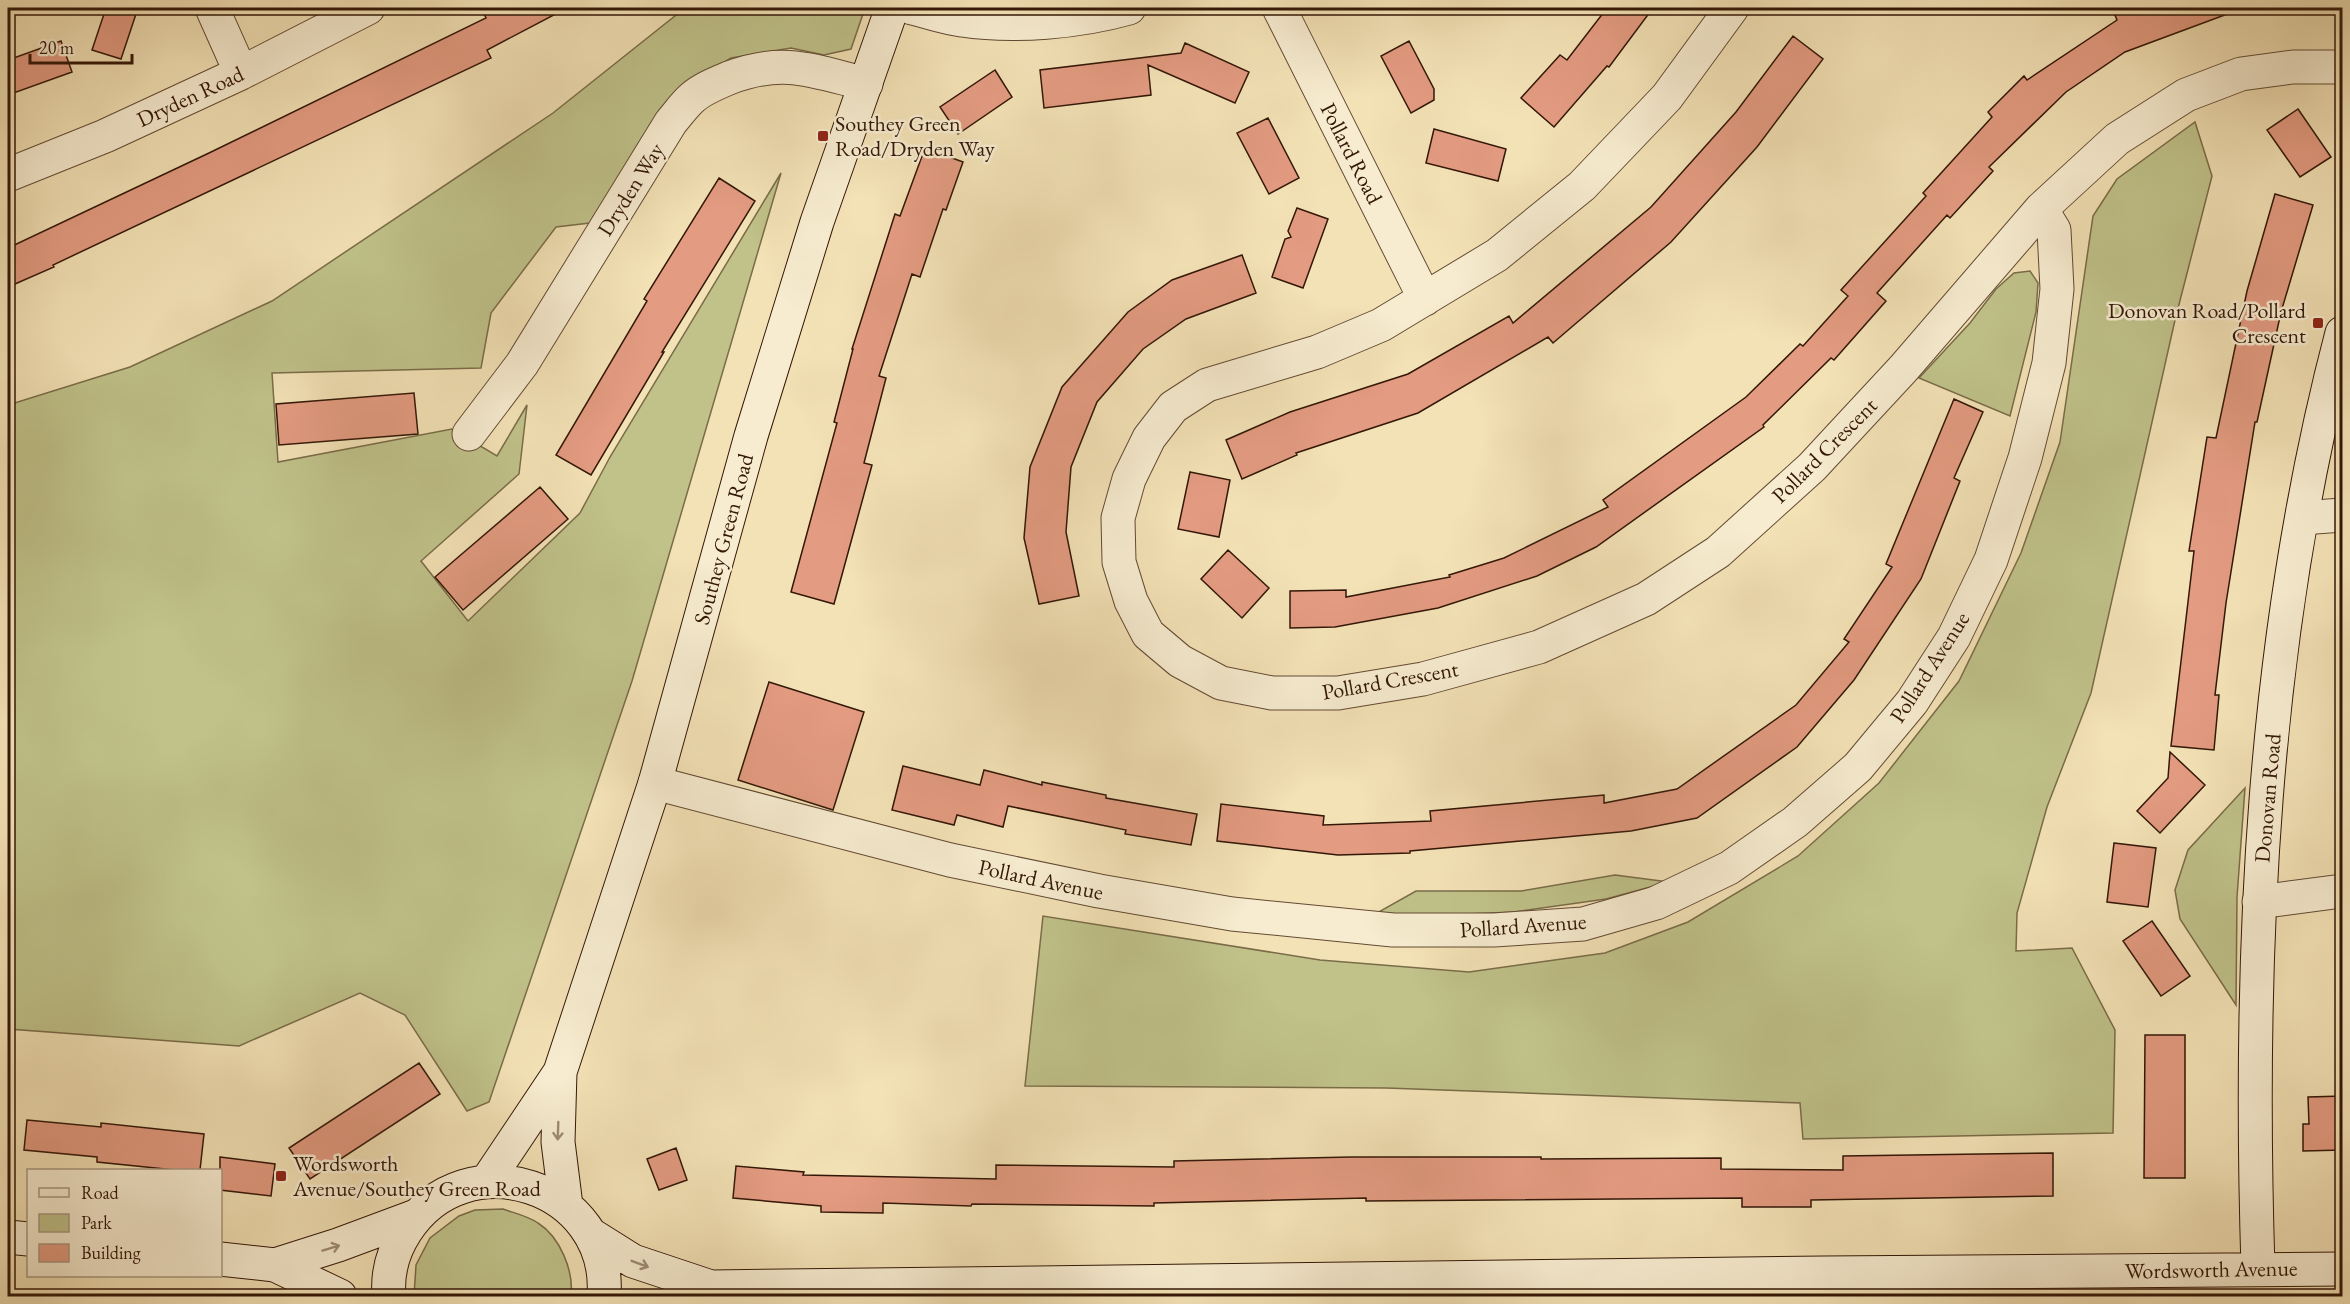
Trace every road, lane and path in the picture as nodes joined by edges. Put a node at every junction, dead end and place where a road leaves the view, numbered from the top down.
1 (212, 8) edge
2 (368, 8) edge
3 (892, 8) edge
4 (912, 8) edge
5 (1129, 8) edge
6 (1280, 8) edge
7 (1732, 8) edge
8 (2343, 67) edge
9 (241, 73) junction
10 (866, 84) junction
11 (8, 175) edge
12 (2041, 209) junction
13 (1425, 299) junction
14 (2343, 333) edge
15 (469, 434) dead end
16 (2343, 515) edge
17 (2302, 518) junction
18 (655, 783) junction
19 (2343, 891) edge
20 (2259, 902) junction
21 (560, 1072) junction
22 (487, 1181) junction
23 (566, 1206) junction
24 (416, 1216) junction
25 (590, 1234) junction
26 (8, 1237) edge
27 (27, 1239) edge
28 (222, 1259) edge
29 (275, 1265) junction
30 (2258, 1268) junction
31 (2343, 1269) edge
32 (1268, 1288) edge
33 (699, 1292) edge
34 (340, 1296) edge
35 (390, 1296) edge
36 (604, 1296) edge

1 - 9 street
2 - 9 street, Dryden Road
3 - 10 street, Southey Green Road
4 - 5 street
6 - 13 street, Pollard Road
7 - 13 street, Pollard Crescent
8 - 12 street, Pollard Crescent
9 - 11 street, Dryden Road
10 - 15 street, Dryden Way
10 - 18 street, Southey Green Road
12 - 13 street, Pollard Crescent
12 - 18 street, Pollard Avenue
14 - 17 street, Donovan Road
16 - 17 street
17 - 20 street, Donovan Road
18 - 21 street, Southey Green Road
19 - 20 street
20 - 30 street, Donovan Road
21 - 22 street, Southey Green Road
21 -> 23 street, Southey Green Road
22 - 23 street
22 - 24 street
23 - 25 street
29 -> 24 street
24 - 35 street
25 -> 33 street, Wordsworth Avenue
25 - 36 street
26 - 27 street
28 - 29 street
29 - 34 street
30 - 31 street, Wordsworth Avenue
30 - 32 street, Wordsworth Avenue
32 - 33 street, Wordsworth Avenue

